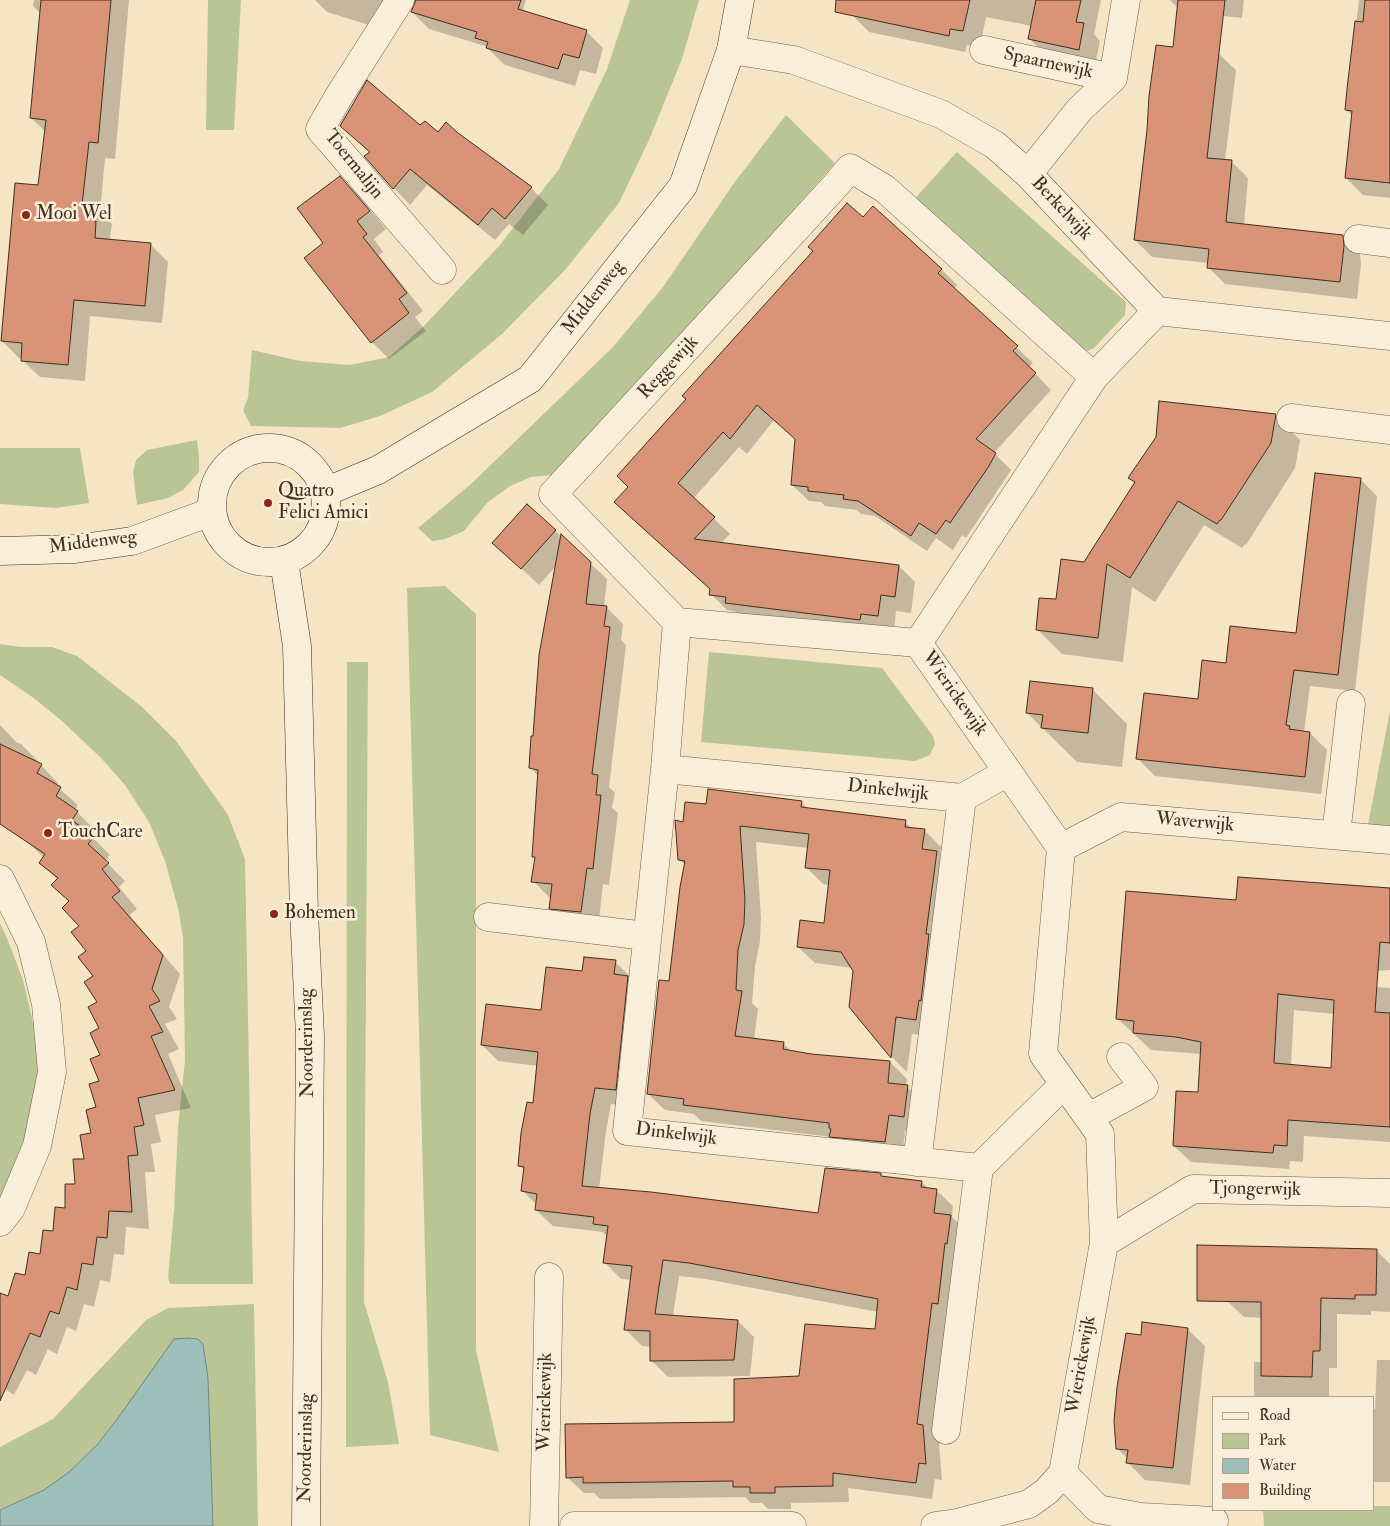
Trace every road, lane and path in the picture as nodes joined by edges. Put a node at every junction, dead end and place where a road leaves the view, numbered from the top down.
1 (400, 0) edge
2 (740, 0) edge
3 (1126, 0) edge
4 (731, 50) junction
5 (984, 50) dead end
6 (1113, 78) junction
7 (1028, 174) junction
8 (1358, 239) dead end
9 (1390, 243) edge
10 (442, 270) dead end
11 (1157, 311) junction
12 (1390, 336) edge
13 (1094, 377) junction
14 (1292, 418) dead end
15 (1390, 430) edge
16 (325, 492) junction
17 (211, 512) junction
18 (0, 551) edge
19 (284, 560) junction
20 (678, 622) junction
21 (918, 643) junction
22 (1351, 704) dead end
23 (665, 768) junction
24 (1008, 772) junction
25 (962, 798) junction
26 (1336, 835) junction
27 (1390, 840) edge
28 (1061, 848) junction
29 (0, 879) edge
30 (488, 917) dead end
31 (646, 936) junction
32 (1121, 1057) dead end
33 (1064, 1084) junction
34 (1089, 1117) junction
35 (917, 1162) junction
36 (979, 1168) junction
37 (1390, 1193) edge
38 (0, 1222) edge
39 (1104, 1242) junction
40 (549, 1277) dead end
41 (946, 1430) dead end
42 (1064, 1473) junction
43 (1214, 1521) dead end
44 (950, 1525) edge
45 (306, 1526) edge
46 (544, 1526) edge
47 (574, 1526) edge
48 (792, 1526) edge

1 - 10 street, Toermalijn
2 - 4 street, Middenweg
3 - 6 street, Spaarnewijk
4 - 7 street, Berkelwijk
4 - 16 street, Middenweg
5 - 6 street, Spaarnewijk
6 - 7 street, Spaarnewijk
7 - 11 street, Berkelwijk
8 - 9 street
11 - 12 street
11 - 13 street, Wierickewijk
13 - 20 street, Reggewijk
13 - 21 street, Wierickewijk
14 - 15 street
16 - 17 street
16 - 19 street
17 - 18 street, Middenweg
17 - 19 street
19 - 45 street, Noorderinslag
20 - 21 street
20 - 23 street, Dinkelwijk
21 - 24 street, Wierickewijk
22 - 26 street
23 - 25 street, Dinkelwijk
23 - 31 street, Dinkelwijk
24 - 25 street
24 - 28 street, Wierickewijk
25 - 35 street
26 - 27 street, Waverwijk
26 - 28 street, Waverwijk
28 - 33 street, Wierickewijk
29 - 38 street
30 - 31 street
31 - 35 street, Dinkelwijk
32 - 34 street
33 - 34 street, Wierickewijk
33 - 36 street
34 - 39 street, Wierickewijk
35 - 36 street, Dinkelwijk
36 - 41 street
37 - 39 street, Tjongerwijk
39 - 42 street, Wierickewijk
40 - 46 street, Wierickewijk
42 - 43 street
42 - 44 street
47 - 48 street

